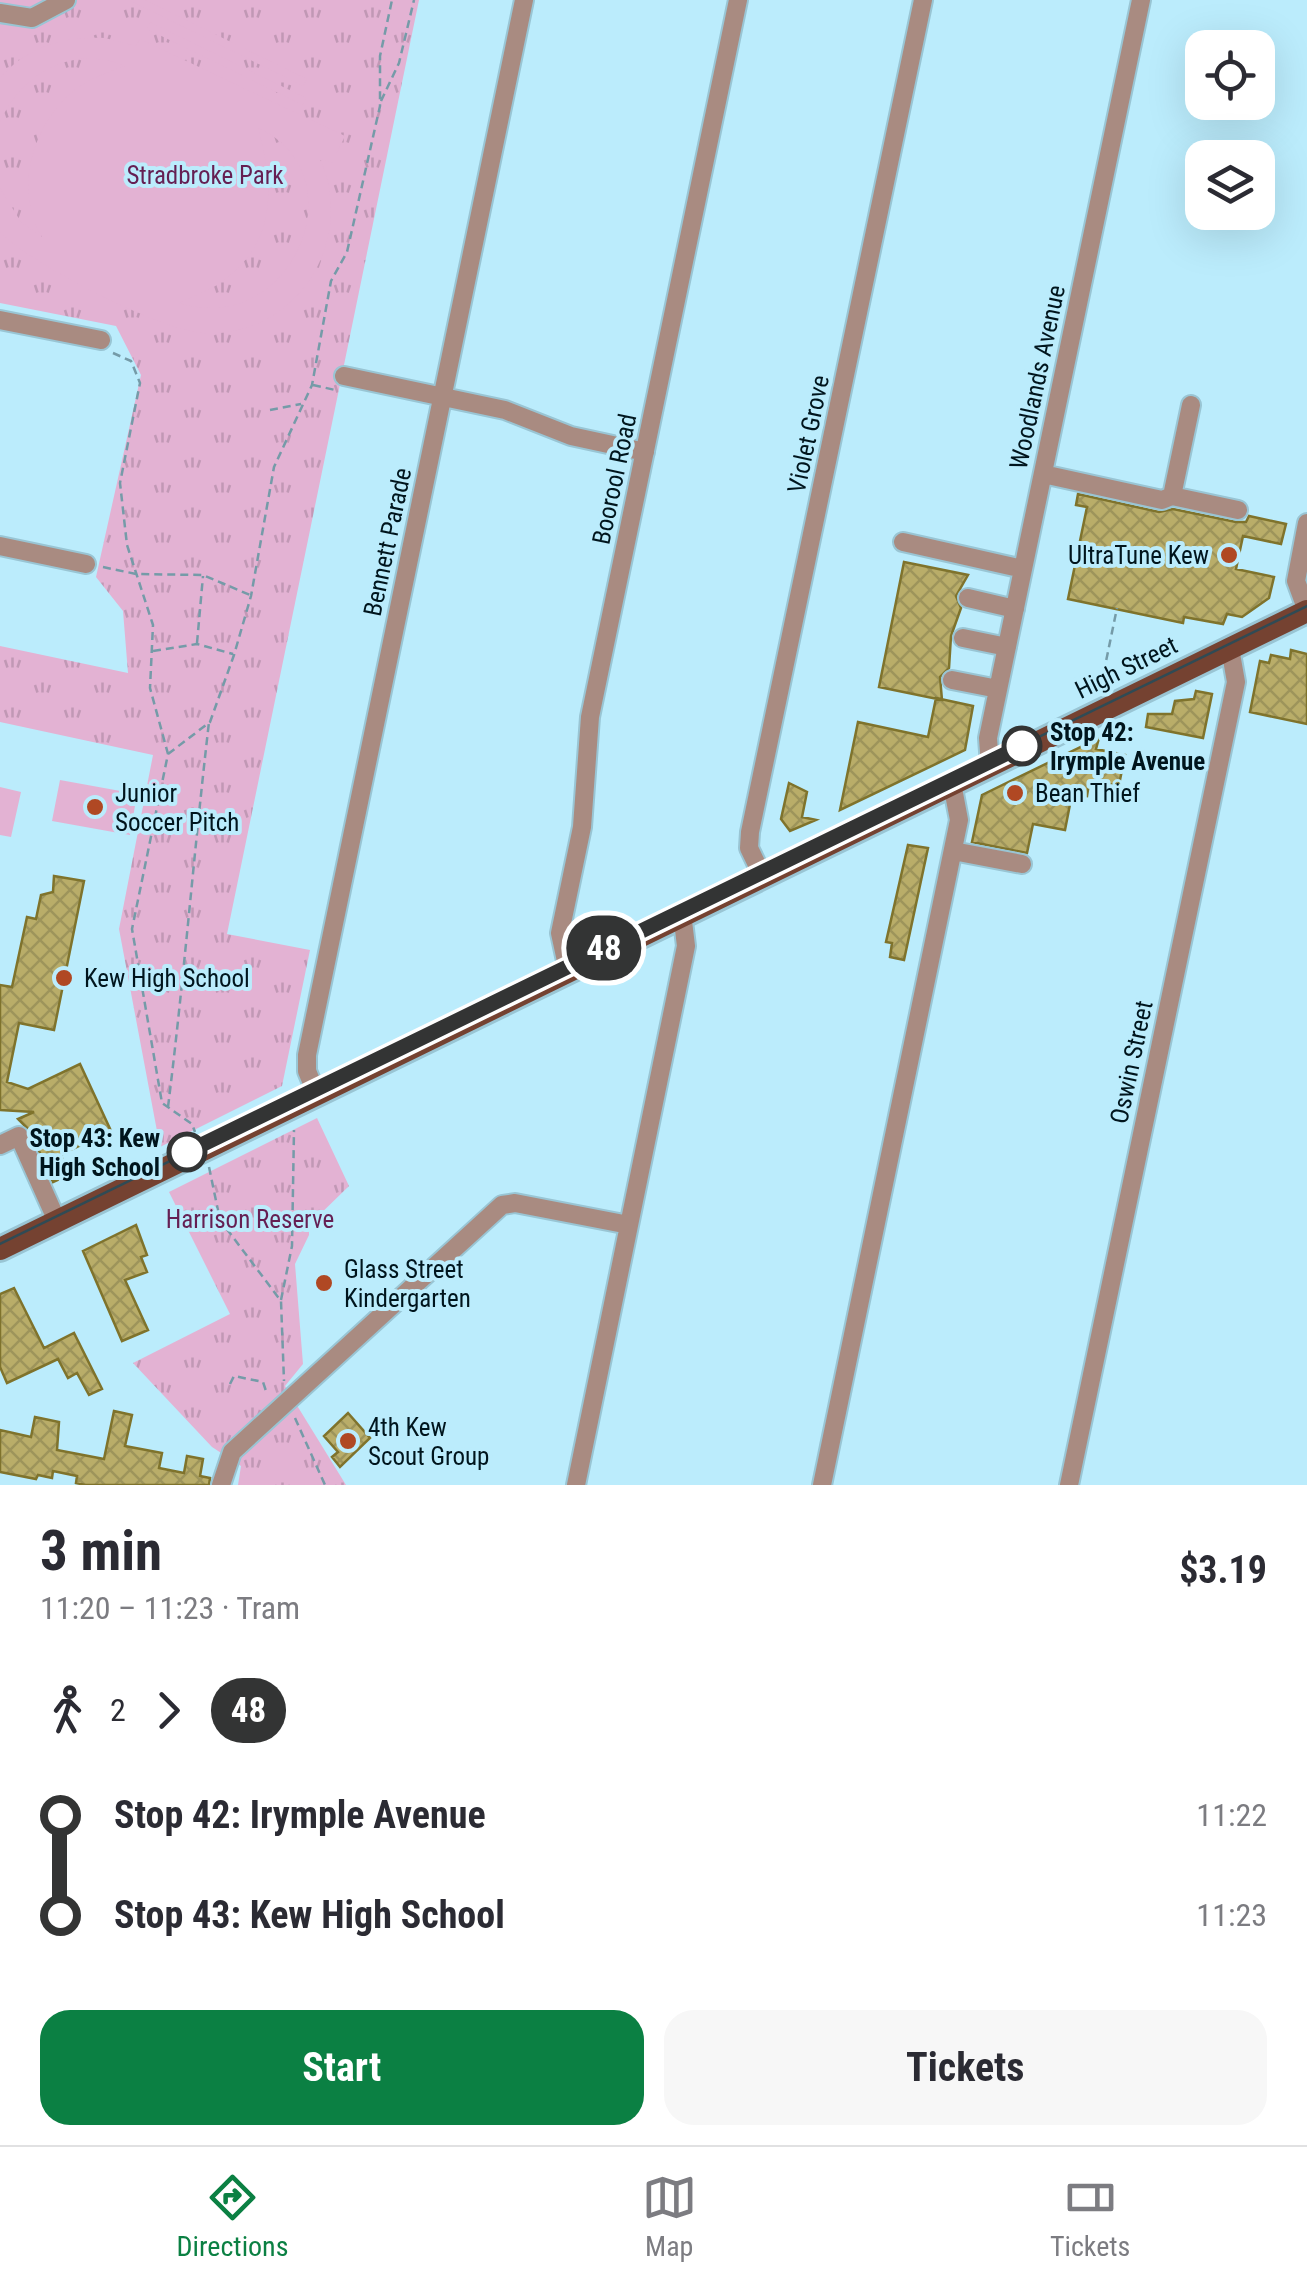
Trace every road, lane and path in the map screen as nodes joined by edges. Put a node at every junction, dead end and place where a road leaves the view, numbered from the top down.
1 (66, 0) edge
2 (392, 0) edge
3 (414, 0) edge
4 (524, 0) edge
5 (738, 0) edge
6 (924, 0) edge
7 (1141, 0) edge
8 (0, 14) edge
9 (380, 102) junction
10 (0, 320) edge
11 (100, 340) joint
12 (343, 384) joint
13 (312, 385) junction
14 (442, 397) junction
15 (303, 404) junction
16 (1191, 405) dead end
17 (270, 410) dead end
18 (645, 452) junction
19 (1043, 474) junction
20 (1172, 496) junction
21 (1238, 510) dead end
22 (1307, 523) edge
23 (903, 542) dead end
24 (0, 546) edge
25 (86, 564) joint
26 (1024, 568) junction
27 (136, 574) junction
28 (202, 575) junction
29 (251, 596) junction
30 (968, 598) dead end
31 (1117, 608) dead end
32 (1016, 609) junction
33 (1307, 611) edge
34 (963, 638) dead end
35 (197, 644) junction
36 (1007, 647) junction
37 (1230, 648) junction
38 (152, 651) junction
39 (234, 655) junction
40 (952, 680) dead end
41 (1111, 684) dead end
42 (998, 690) junction
43 (210, 722) junction
44 (168, 754) junction
45 (990, 764) junction
46 (952, 784) junction
47 (953, 851) junction
48 (1022, 864) dead end
49 (762, 876) junction
50 (682, 914) junction
51 (568, 970) junction
52 (316, 1093) junction
53 (168, 1108) junction
54 (293, 1128) dead end
55 (0, 1144) edge
56 (200, 1150) junction
57 (56, 1221) junction
58 (629, 1225) junction
59 (0, 1248) edge
60 (281, 1301) junction
61 (230, 1384) dead end
62 (286, 1391) junction
63 (221, 1485) edge
64 (325, 1485) edge
65 (576, 1485) edge
66 (822, 1485) edge
67 (1069, 1485) edge

1 - 8 street
2 - 9 path
3 - 9 path
4 - 14 street, Bennett Parade
5 - 18 street, Boorool Road
6 - 49 street, Violet Grove
7 - 19 street, Woodlands Avenue
9 - 13 path
10 - 11 street
11 - 27 path
12 - 13 path
12 - 14 street
13 - 15 path
14 - 18 street
14 - 52 street, Bennett Parade
15 - 17 path
15 - 29 path
16 - 20 street
18 - 51 street, Boorool Road
19 - 20 street
19 - 26 street, Woodlands Avenue
20 - 21 street
22 - 33 street
23 - 26 street
24 - 25 street
25 - 27 path
26 - 32 street, Woodlands Avenue
27 - 28 path
27 - 38 path
28 - 29 path
28 - 35 path
29 - 39 path
30 - 32 street
31 - 41 path
32 - 36 street, Woodlands Avenue
33 - 37 main road, High Street
34 - 36 street
35 - 38 path
35 - 39 path
36 - 42 street, Woodlands Avenue
37 - 45 main road, High Street
37 - 67 street, Oswin Street
38 - 44 path
39 - 43 path
40 - 42 street
42 - 45 street, Woodlands Avenue
43 - 44 path
43 - 53 path
44 - 53 path
45 - 46 main road, High Street
46 - 47 street
46 - 49 main road, High Street
47 - 48 street
47 - 66 street
49 - 50 main road, High Street
50 - 51 main road, High Street
50 - 58 street
51 - 52 main road, High Street
52 - 56 main road, High Street
53 - 56 path
54 - 60 path
55 - 57 street
56 - 57 main road, High Street
56 - 60 path
57 - 59 main road, High Street
58 - 62 street
58 - 65 street
60 - 62 path
61 - 62 path
62 - 63 street
62 - 64 path

